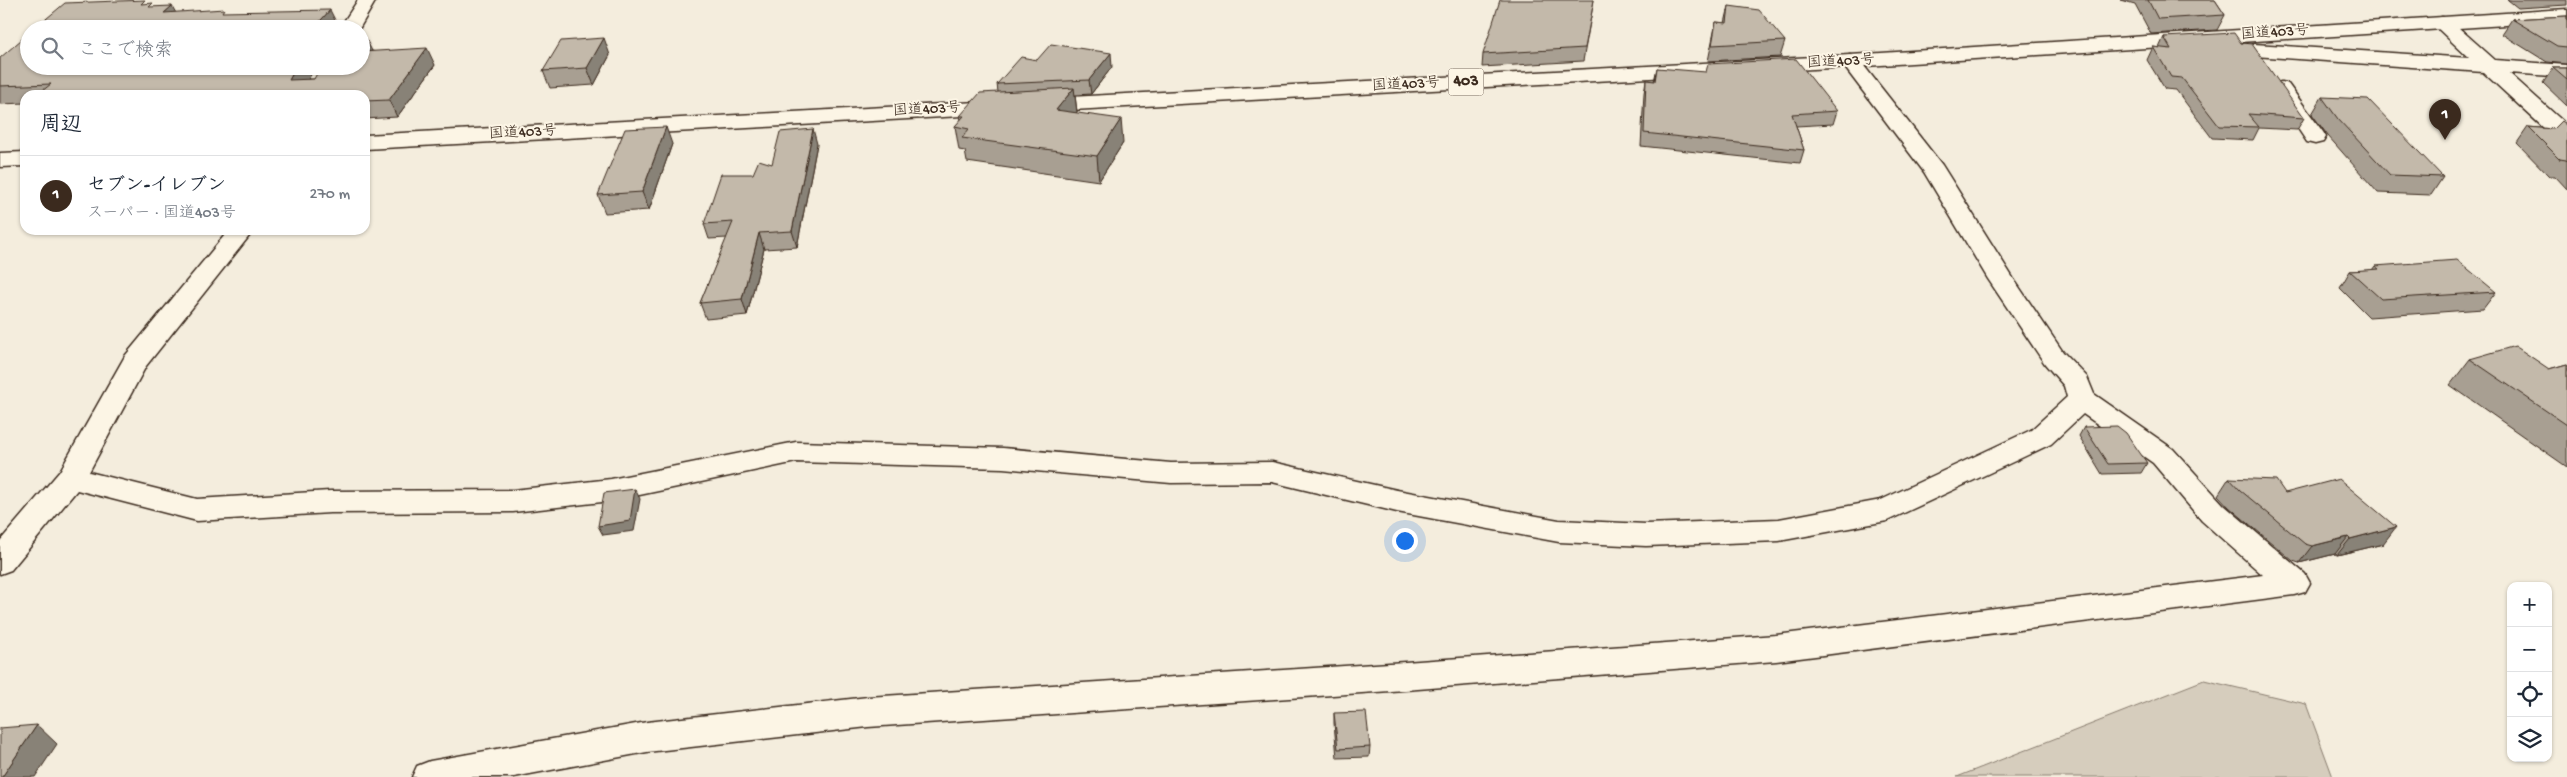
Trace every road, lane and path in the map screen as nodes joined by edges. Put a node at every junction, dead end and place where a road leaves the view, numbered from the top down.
1 (367, 0) edge
2 (2567, 15) edge
3 (355, 20) edge
4 (2442, 23) junction
5 (2237, 36) junction
6 (2254, 50) junction
7 (1850, 61) junction
8 (2490, 65) junction
9 (2567, 71) edge
10 (2315, 137) dead end
11 (2567, 137) edge
12 (370, 142) edge
13 (20, 159) edge
14 (0, 160) edge
15 (238, 235) edge
16 (2082, 399) junction
17 (71, 478) junction
18 (0, 562) edge
19 (430, 777) edge

1 - 3 main road
2 - 4 main road, 国道403号 / 403
4 - 5 main road, 国道403号 / 403
4 - 8 main road
5 - 6 main road
5 - 7 main road, 国道403号 / 403
6 - 8 main road
6 - 10 main road
7 - 12 main road, 国道403号 / 403
7 - 16 main road
8 - 9 main road
8 - 11 main road
13 - 14 main road
15 - 17 main road
16 - 17 main road
16 - 19 main road
17 - 18 main road

